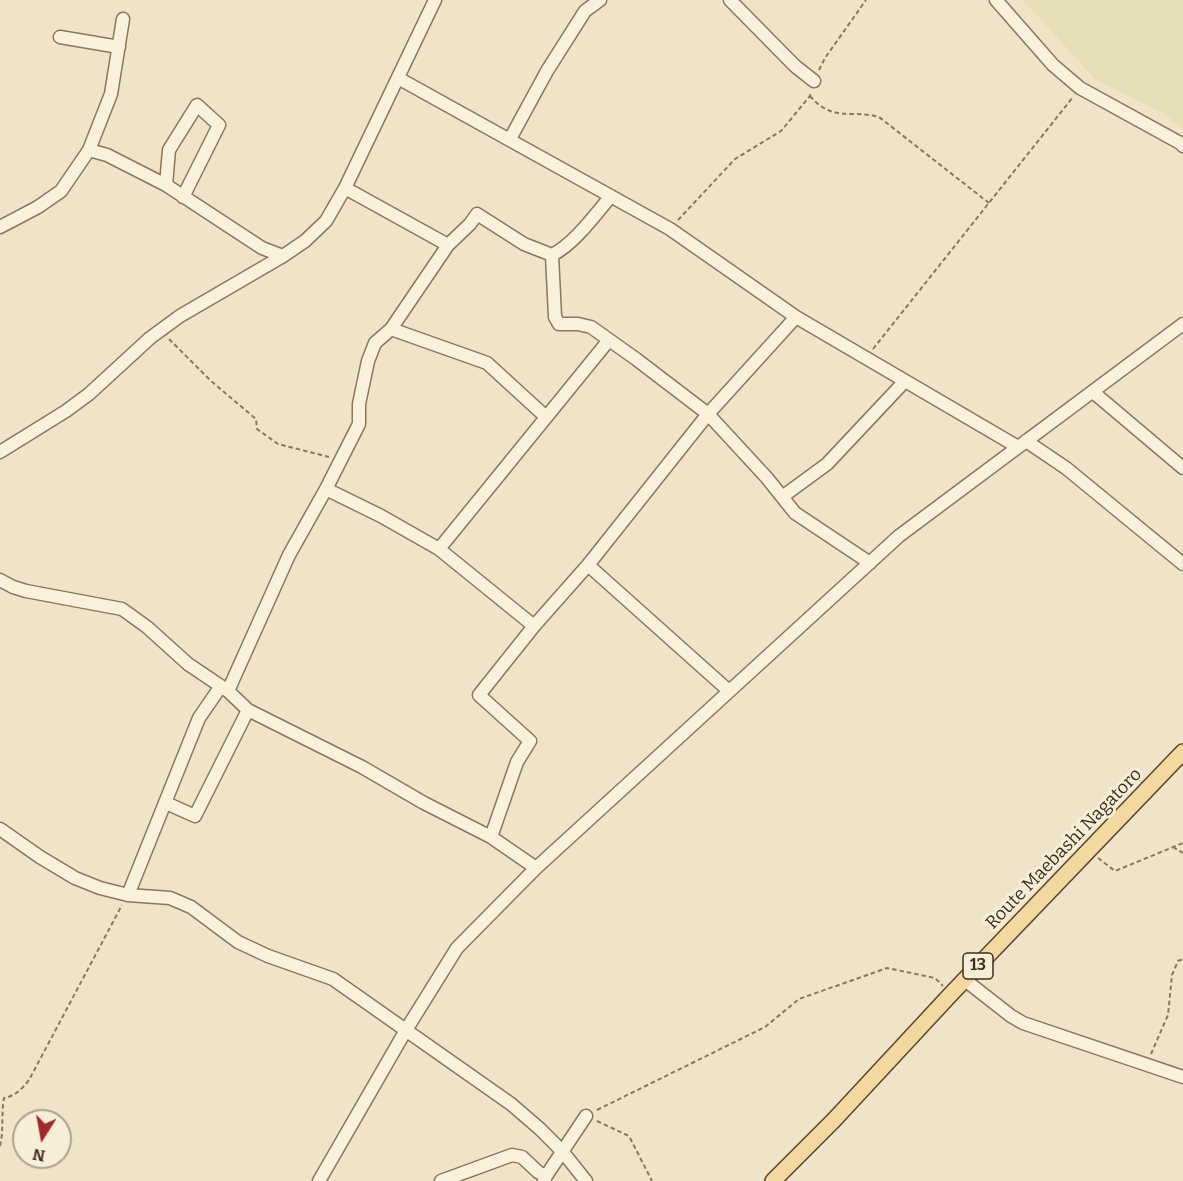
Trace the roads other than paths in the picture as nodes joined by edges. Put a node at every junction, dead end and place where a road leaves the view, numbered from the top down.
1 (435, 0) edge
2 (600, 0) edge
3 (730, 0) edge
4 (996, 0) edge
5 (123, 19) dead end
6 (60, 38) dead end
7 (119, 47) junction
8 (398, 78) junction
9 (814, 81) road end
10 (510, 140) junction
11 (1182, 143) edge
12 (89, 150) junction
13 (166, 185) junction
14 (345, 188) junction
15 (611, 196) junction
16 (183, 197) junction
17 (0, 227) edge
18 (448, 245) junction
19 (552, 255) junction
20 (283, 256) junction
21 (796, 317) junction
22 (1183, 324) edge
23 (391, 329) junction
24 (609, 340) junction
25 (906, 381) junction
26 (1093, 392) junction
27 (708, 414) junction
28 (546, 417) junction
29 (1022, 444) junction
30 (0, 452) edge
31 (1183, 468) edge
32 (326, 489) junction
33 (782, 497) junction
34 (439, 549) junction
35 (870, 562) junction
36 (1183, 564) edge
37 (588, 565) junction
38 (0, 580) edge
39 (534, 626) junction
40 (224, 688) junction
41 (729, 691) junction
42 (248, 710) junction
43 (1183, 752) edge
44 (166, 803) junction
45 (0, 829) edge
46 (491, 837) junction
47 (536, 868) junction
48 (128, 895) junction
49 (965, 980) junction
50 (406, 1030) junction
51 (1183, 1077) edge
52 (586, 1116) road end
53 (562, 1151) junction
54 (545, 1179) edge
55 (319, 1181) edge
56 (441, 1181) edge
57 (586, 1181) edge
58 (773, 1181) edge

1 - 8 street
2 - 10 street
3 - 9 street
4 - 11 street
5 - 7 street
6 - 7 street
7 - 12 street
8 - 10 street
8 - 14 street
10 - 15 street
12 - 13 street
12 - 17 street
13 - 16 street
13 - 16 street
14 - 18 street
14 - 20 street
15 - 19 street
15 - 21 street
16 - 20 street
18 - 19 street
18 - 23 street
19 - 24 street
20 - 30 street
21 - 25 street
21 - 27 street
22 - 26 street
23 - 28 street
23 - 32 street
24 - 27 street
24 - 28 street
25 - 29 street
25 - 33 street
26 - 29 street
26 - 31 street
27 - 33 street
27 - 37 street
28 - 34 street
29 - 35 street
29 - 36 street
32 - 34 street
32 - 40 street
33 - 35 street
34 - 39 street
35 - 41 street
37 - 39 street
37 - 41 street
38 - 40 street
39 - 46 street
40 - 42 street
40 - 44 street
41 - 47 street
42 - 44 street
42 - 46 street
43 - 49 main road, Route Maebashi Nagatoro / 13
44 - 48 street
45 - 48 street
46 - 47 street
47 - 50 street
48 - 50 street
49 - 51 street
49 - 58 main road, Route Maebashi Nagatoro / 13
50 - 53 street
50 - 55 street
52 - 53 street
53 - 54 street
53 - 57 street
54 - 56 street

